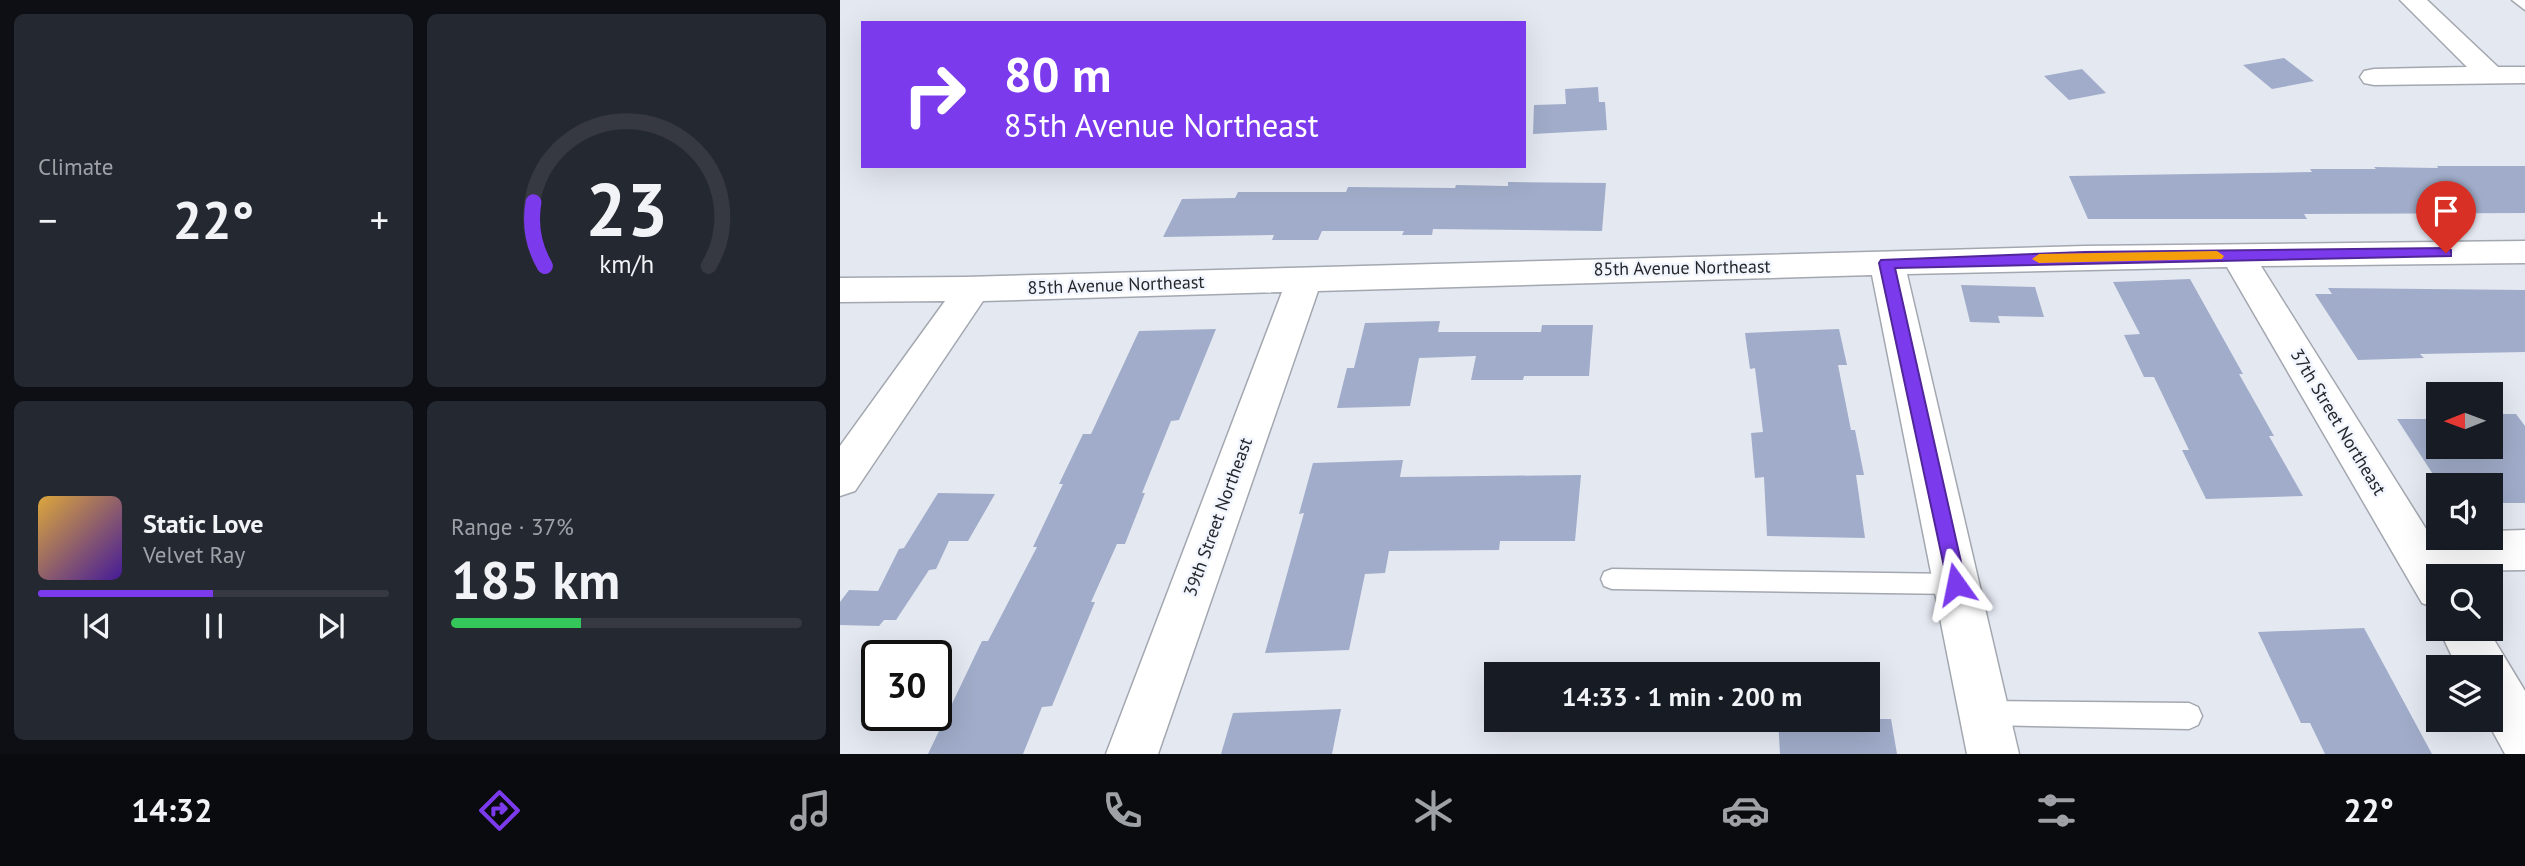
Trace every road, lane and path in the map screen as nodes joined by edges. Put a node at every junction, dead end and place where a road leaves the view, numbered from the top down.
1 (2413, 0) edge
2 (2518, 0) edge
3 (2525, 6) edge
4 (2490, 75) junction
5 (2525, 75) edge
6 (2375, 77) dead end
7 (2525, 252) edge
8 (2237, 256) junction
9 (1886, 263) junction
10 (1304, 280) junction
11 (973, 289) junction
12 (840, 290) edge
13 (840, 479) edge
14 (2525, 550) edge
15 (2456, 564) edge
16 (2426, 568) edge
17 (1612, 579) dead end
18 (1956, 584) junction
19 (2503, 701) edge
20 (1984, 713) junction
21 (2189, 716) dead end
22 (2525, 738) edge
23 (1132, 754) edge
24 (1993, 754) edge

1 - 4 street
2 - 3 lane
4 - 5 street
4 - 6 street
7 - 8 street, 85th Avenue Northeast
8 - 9 street, 85th Avenue Northeast
8 - 16 street, 37th Street Northeast
9 - 10 street, 85th Avenue Northeast
9 - 18 street
10 - 11 street, 85th Avenue Northeast
10 - 23 street, 39th Street Northeast
11 - 12 street, 85th Avenue Northeast
11 - 13 street
14 - 15 street
17 - 18 lane
18 - 20 street
19 - 22 street
20 - 21 lane
20 - 24 street

